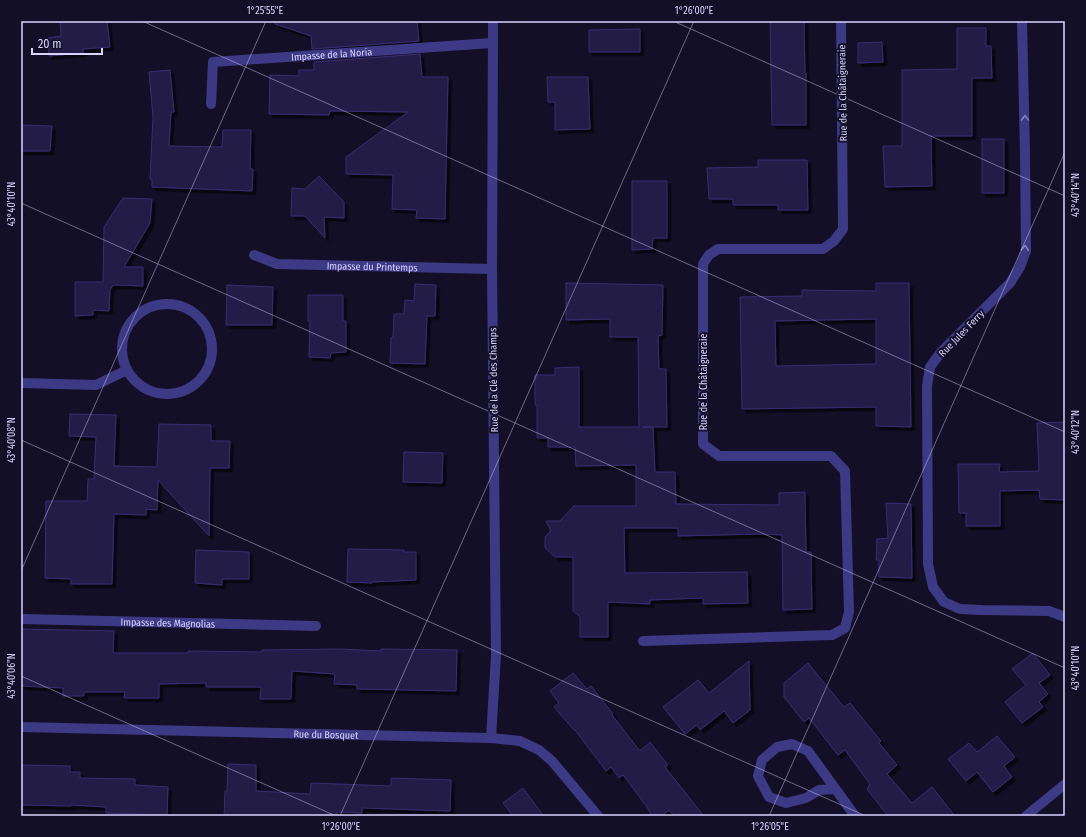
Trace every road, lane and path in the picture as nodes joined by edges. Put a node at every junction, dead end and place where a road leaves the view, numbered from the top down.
1 (492, 21) edge
2 (841, 21) edge
3 (1022, 21) edge
4 (492, 43) junction
5 (211, 104) dead end
6 (254, 255) dead end
7 (492, 270) junction
8 (127, 370) junction
9 (21, 383) edge
10 (1065, 617) edge
11 (21, 619) edge
12 (316, 626) dead end
13 (643, 641) dead end
14 (21, 727) edge
15 (491, 738) junction
16 (1065, 784) edge
17 (835, 789) junction
18 (598, 816) edge
19 (856, 816) edge
20 (1026, 816) edge

1 - 4 street, Rue de la Clé des Champs
2 - 13 street, Rue de la Châtaigneraie
10 -> 3 street, Rue Jules Ferry
4 - 5 street, Impasse de la Noria
4 - 7 street, Rue de la Clé des Champs
6 - 7 street, Impasse du Printemps
7 - 15 street, Rue de la Clé des Champs
8 - 8 street
8 - 9 street
11 - 12 street, Impasse des Magnolias
14 - 15 street, Rue du Bosquet
15 - 18 street, Rue du Bosquet
16 - 20 street
17 - 17 street
17 - 19 street

